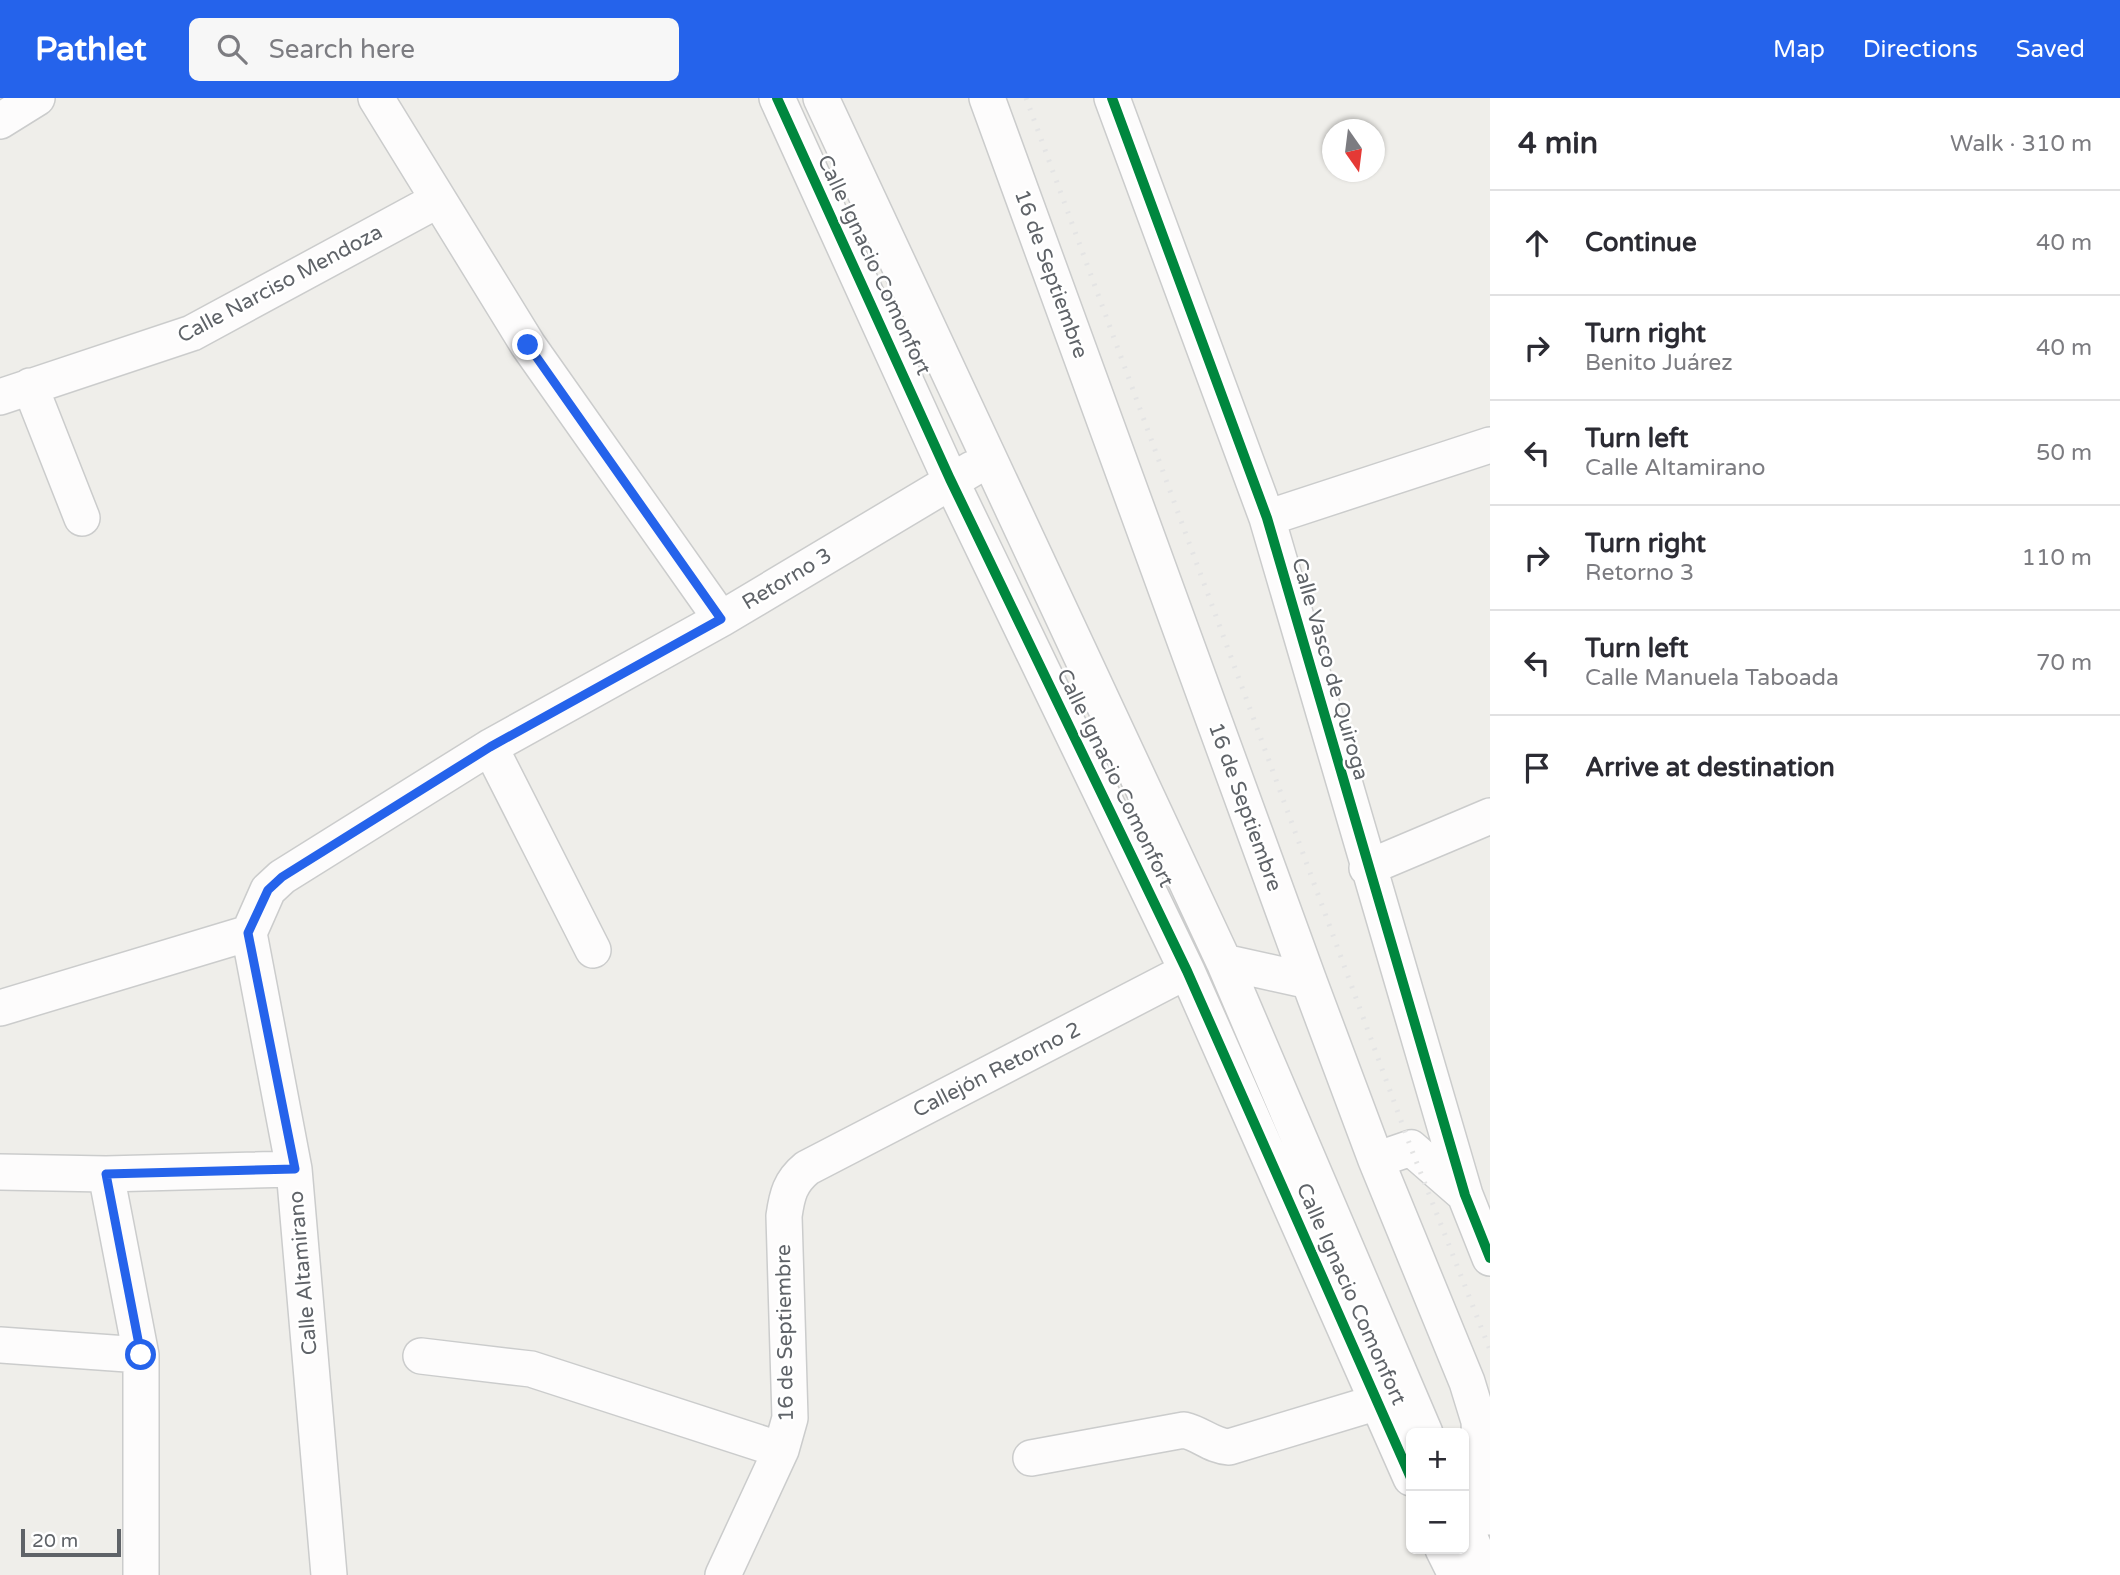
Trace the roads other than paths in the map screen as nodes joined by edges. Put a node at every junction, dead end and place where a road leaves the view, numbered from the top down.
1 (37, 98) edge
2 (376, 98) edge
3 (777, 98) edge
4 (821, 98) edge
5 (987, 98) edge
6 (1112, 98) edge
7 (0, 121) edge
8 (436, 201) junction
9 (15, 391) edge
10 (1490, 445) edge
11 (988, 461) junction
12 (950, 479) junction
13 (82, 518) dead end
14 (1267, 518) junction
15 (721, 619) junction
16 (490, 747) junction
17 (1490, 816) edge
18 (1367, 868) junction
19 (248, 933) junction
20 (593, 950) dead end
21 (1224, 962) junction
22 (1187, 971) junction
23 (1309, 981) junction
24 (0, 1008) edge
25 (1376, 1160) junction
26 (807, 1168) joint
27 (295, 1169) junction
28 (0, 1172) edge
29 (106, 1174) junction
30 (1477, 1201) edge
31 (1490, 1258) edge
32 (0, 1345) edge
33 (141, 1355) junction
34 (421, 1356) dead end
35 (1378, 1402) junction
36 (1423, 1428) edge
37 (781, 1450) junction
38 (1031, 1458) dead end
39 (1406, 1466) edge
40 (1469, 1549) edge
41 (141, 1575) edge
42 (330, 1575) edge
43 (723, 1575) edge

1 - 7 street
2 - 8 street
3 - 12 street, Calle Ignacio Comonfort
4 - 11 street, Calle Ignacio Comonfort
5 - 23 street, 16 de Septiembre
6 - 14 street, Calle Vasco de Quiroga
8 - 9 street, Calle Narciso Mendoza
8 - 15 street
9 - 13 street
10 - 14 street
11 - 12 street, Retorno 3
11 - 21 street, Calle Ignacio Comonfort
12 - 15 street, Retorno 3
12 - 22 street, Calle Ignacio Comonfort
14 - 18 street, Calle Vasco de Quiroga
15 - 16 street, Retorno 3
16 - 19 street, Retorno 3
16 - 20 street
17 - 18 street
18 - 30 street, Calle Vasco de Quiroga
19 - 24 street
19 - 27 street, Calle Altamirano
21 - 23 street
21 - 36 street, Calle Ignacio Comonfort
22 - 26 street, Callejón Retorno 2
22 - 35 street, Calle Ignacio Comonfort
23 - 25 street, 16 de Septiembre
25 - 30 street
25 - 40 street, 16 de Septiembre
26 - 37 street, 16 de Septiembre
27 - 29 street
27 - 42 street, Calle Altamirano
28 - 29 street
29 - 33 street
30 - 31 street, Calle Vasco de Quiroga
32 - 33 street
33 - 41 street
34 - 37 street
35 - 38 street
35 - 39 street, Calle Ignacio Comonfort
37 - 43 street, 16 de Septiembre

